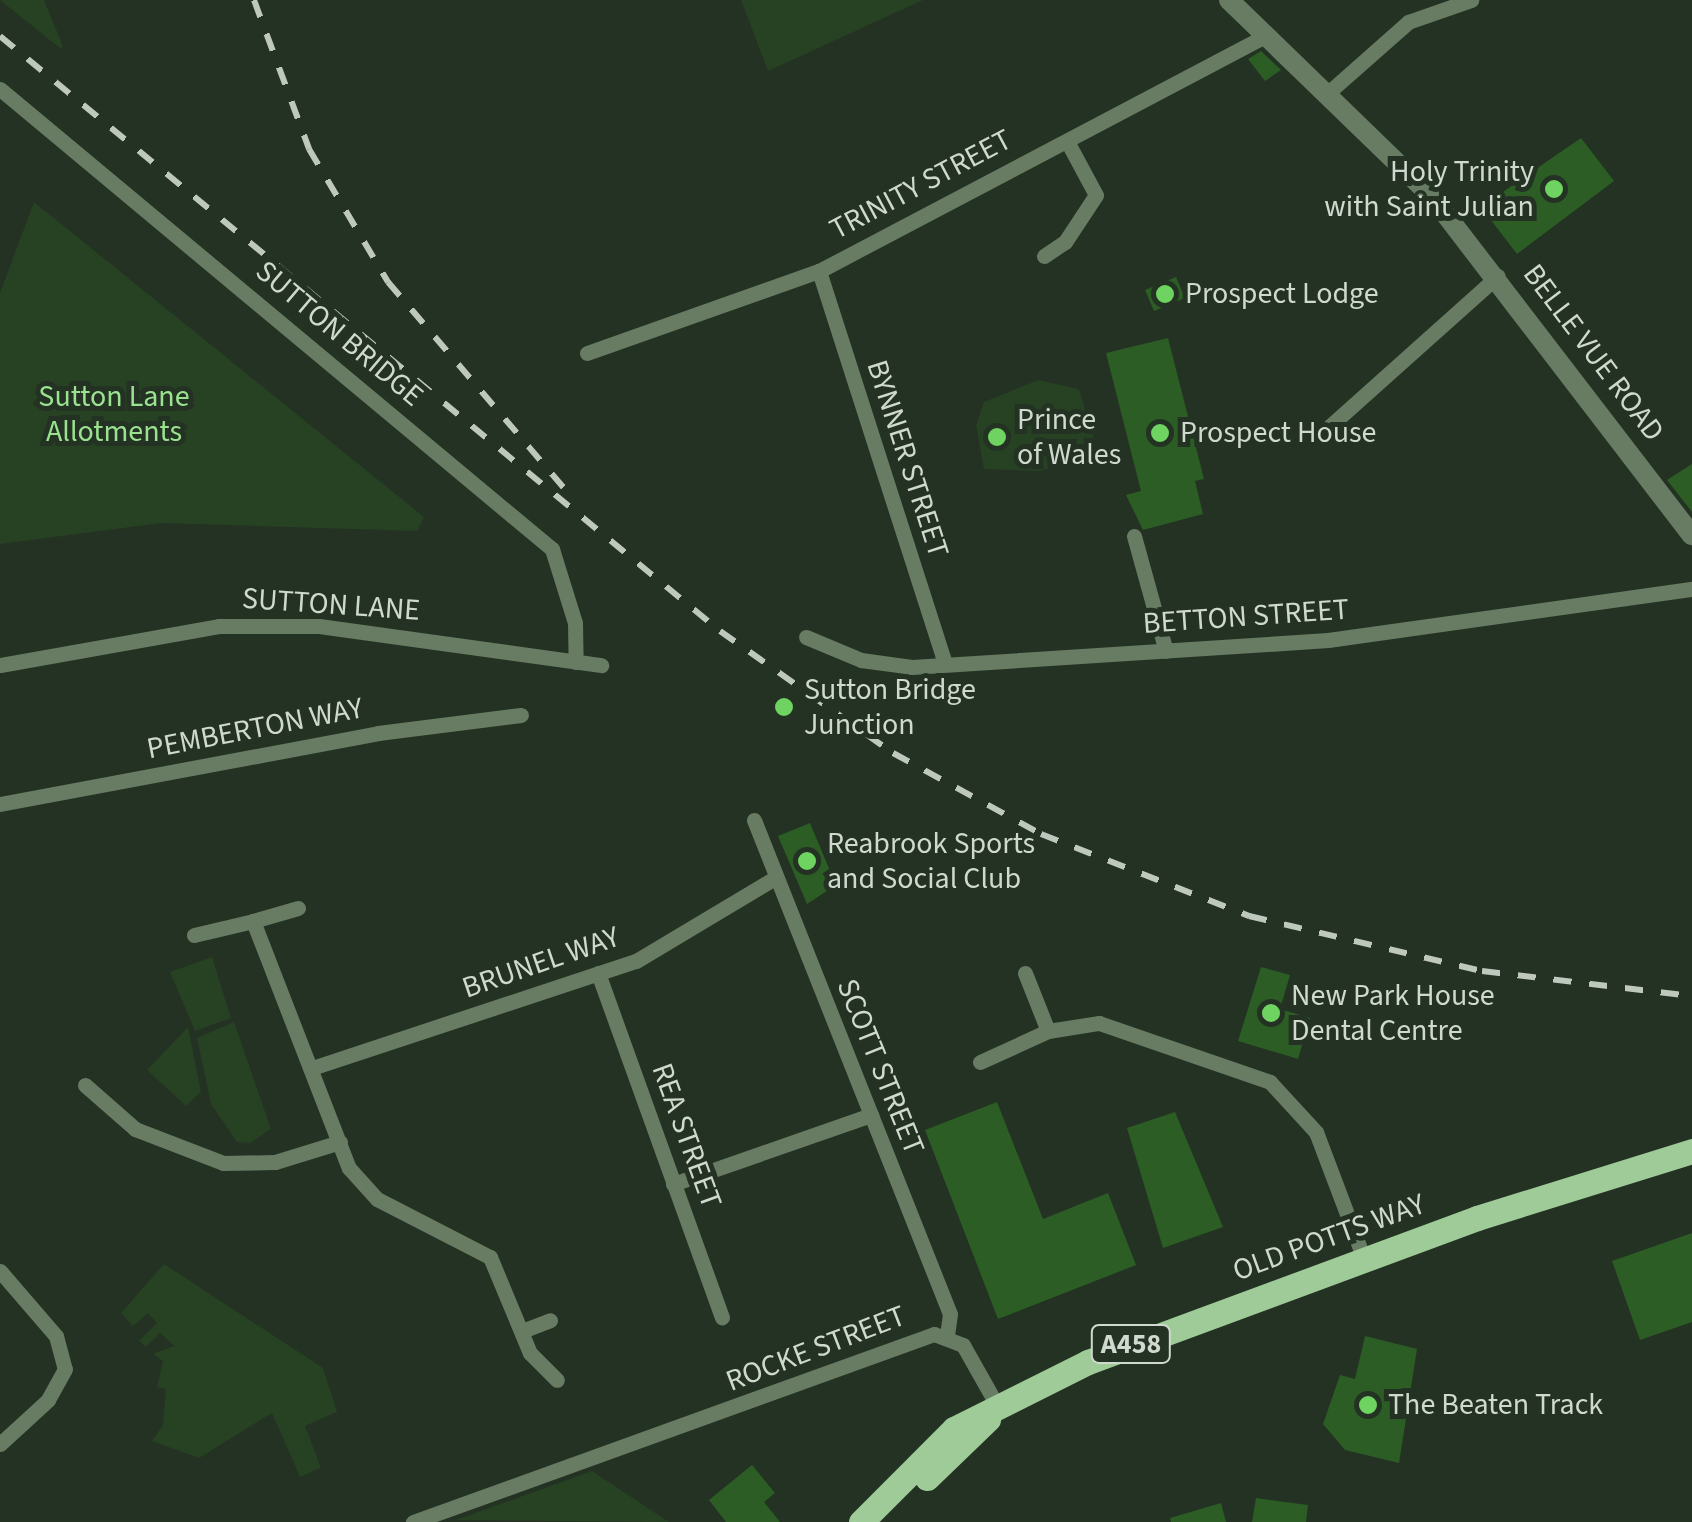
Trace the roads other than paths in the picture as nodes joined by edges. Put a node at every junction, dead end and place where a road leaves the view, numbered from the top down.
1 (1229, 0) edge
2 (1471, 0) edge
3 (1267, 35) junction
4 (0, 89) edge
5 (1329, 92) junction
6 (1068, 142) junction
7 (1044, 256) dead end
8 (819, 271) junction
9 (1498, 276) junction
10 (587, 353) dead end
11 (1321, 434) dead end
12 (1692, 535) edge
13 (1134, 536) dead end
14 (1692, 589) edge
15 (806, 637) dead end
16 (1166, 650) junction
17 (576, 662) junction
18 (945, 663) junction
19 (601, 664) dead end
20 (0, 665) edge
21 (520, 715) dead end
22 (0, 804) edge
23 (754, 820) dead end
24 (772, 879) junction
25 (298, 908) dead end
26 (253, 921) junction
27 (194, 935) dead end
28 (598, 973) junction
29 (1026, 973) dead end
30 (1048, 1030) junction
31 (980, 1062) dead end
32 (312, 1068) junction
33 (85, 1085) dead end
34 (870, 1114) junction
35 (340, 1142) junction
36 (1692, 1151) edge
37 (674, 1184) junction
38 (1364, 1259) junction
39 (0, 1271) edge
40 (722, 1318) dead end
41 (550, 1320) dead end
42 (522, 1331) junction
43 (947, 1336) junction
44 (557, 1380) dead end
45 (998, 1408) junction
46 (0, 1444) edge
47 (413, 1522) edge
48 (860, 1522) edge
49 (881, 1522) edge

1 - 3 street, BELLE VUE ROAD
2 - 5 street
3 - 5 street, BELLE VUE ROAD
3 - 6 street, TRINITY STREET
4 - 17 street, SUTTON BRIDGE
5 - 9 street, BELLE VUE ROAD
6 - 7 street
6 - 8 street, TRINITY STREET
8 - 10 street, TRINITY STREET
8 - 18 street, BYNNER STREET
9 - 11 street
9 - 12 street, BELLE VUE ROAD
13 - 16 street
14 - 16 street, BETTON STREET
15 - 18 street, BETTON STREET
16 - 18 street, BETTON STREET
17 - 19 street, SUTTON LANE
17 - 20 street, SUTTON LANE
21 - 22 street, PEMBERTON WAY
23 - 24 street, SCOTT STREET
24 - 28 street, BRUNEL WAY
24 - 34 street, SCOTT STREET
25 - 26 street
26 - 27 street
26 - 32 street
28 - 32 street, BRUNEL WAY
28 - 37 street, REA STREET
29 - 30 street
30 - 31 street
30 - 38 street
32 - 35 street
33 - 35 street
34 - 37 street
34 - 43 street, SCOTT STREET
35 - 42 street
36 - 38 main road, OLD POTTS WAY / A458
37 - 40 street, REA STREET
38 - 45 main road, OLD POTTS WAY / A458
39 - 46 street
41 - 42 street
42 - 44 street
43 - 45 street, ROCKE STREET
43 - 47 street, ROCKE STREET
45 - 48 main road, OLD POTTS WAY / A458
45 - 49 main road, OLD POTTS WAY / A458

